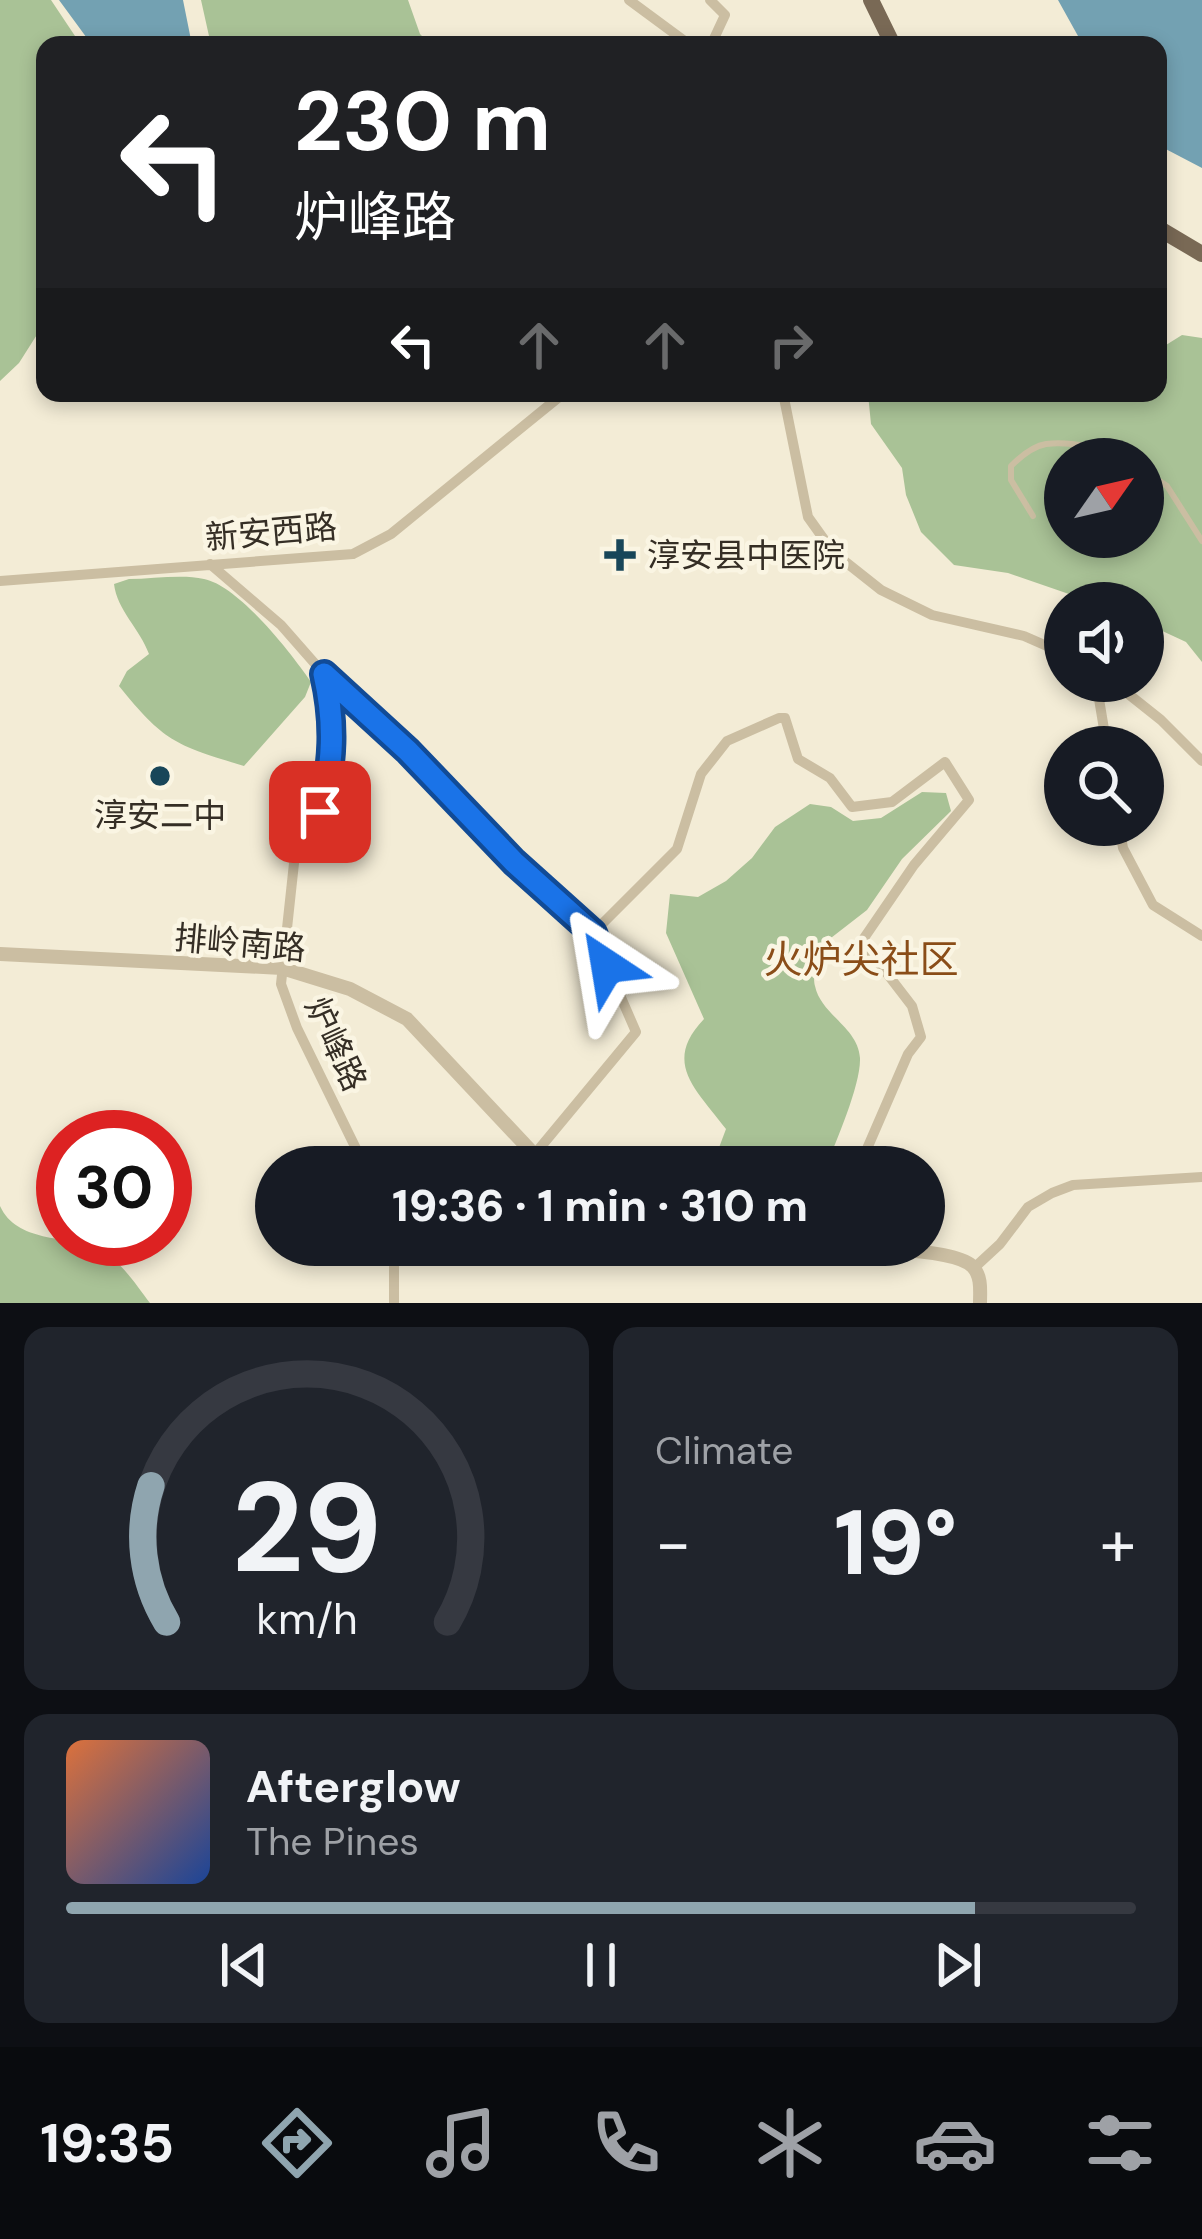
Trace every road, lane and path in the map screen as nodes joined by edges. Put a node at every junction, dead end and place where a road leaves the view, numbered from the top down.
1 (629, 0) edge
2 (710, 0) edge
3 (871, 0) edge
4 (678, 36) edge
5 (715, 36) edge
6 (889, 36) edge
7 (1167, 233) edge
8 (1202, 254) edge
9 (553, 402) edge
10 (784, 402) edge
11 (1044, 444) edge
12 (1164, 484) edge
13 (1033, 516) dead end
14 (1202, 541) edge
15 (210, 564) junction
16 (0, 581) edge
17 (1044, 645) edge
18 (324, 674) junction
19 (1138, 702) edge
20 (1202, 761) edge
21 (1123, 846) edge
22 (593, 933) junction
23 (1202, 936) edge
24 (0, 954) edge
25 (282, 968) junction
26 (354, 1146) edge
27 (526, 1146) edge
28 (551, 1146) edge
29 (868, 1146) edge
30 (1202, 1177) edge
31 (945, 1257) edge
32 (394, 1266) edge
33 (974, 1268) junction
34 (394, 1303) edge
35 (980, 1303) edge

1 - 4 street
2 - 5 street
3 - 6 main road
7 - 8 main road
9 - 15 street, 新安西路
10 - 17 street
11 - 13 lane
12 - 14 lane
15 - 16 street, 新安西路
15 - 18 street
18 - 22 street
18 - 25 street, 炉峰路
19 - 20 street
21 - 23 street
22 - 28 street
22 - 29 street
24 - 25 street, 排岭南路
25 - 26 street, 炉峰路
25 - 27 street, 排岭南路
30 - 33 street
31 - 33 street
32 - 34 street
33 - 35 street

